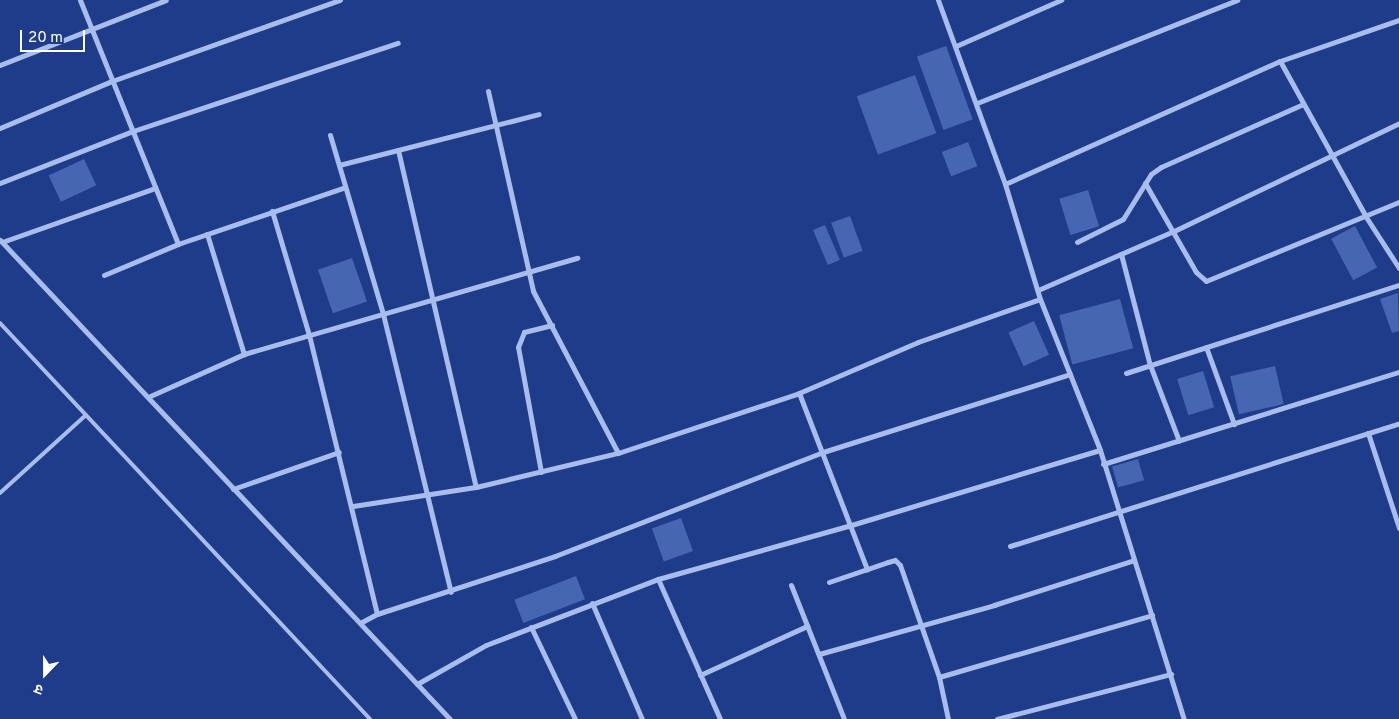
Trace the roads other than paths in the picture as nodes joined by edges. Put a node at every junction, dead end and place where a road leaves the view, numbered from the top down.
1 (80, 0) edge
2 (166, 0) edge
3 (340, 0) edge
4 (938, 0) edge
5 (1061, 0) edge
6 (1237, 0) edge
7 (1226, 2) edge
8 (1399, 20) edge
9 (92, 28) junction
10 (398, 44) dead end
11 (956, 46) junction
12 (1280, 62) junction
13 (0, 65) edge
14 (112, 81) junction
15 (488, 91) dead end
16 (977, 103) junction
17 (1303, 104) junction
18 (538, 114) dead end
19 (1399, 123) edge
20 (495, 125) junction
21 (0, 128) edge
22 (133, 131) junction
23 (330, 134) dead end
24 (398, 150) junction
25 (1332, 156) junction
26 (339, 165) junction
27 (0, 183) edge
28 (1145, 183) junction
29 (1005, 184) junction
30 (345, 187) junction
31 (156, 188) junction
32 (1399, 202) edge
33 (272, 211) junction
34 (1366, 217) junction
35 (1174, 231) junction
36 (207, 234) junction
37 (1, 241) edge
38 (1077, 242) dead end
39 (178, 244) junction
40 (1121, 254) junction
41 (577, 258) dead end
42 (1399, 268) edge
43 (528, 273) junction
44 (104, 275) dead end
45 (1399, 285) edge
46 (1038, 290) junction
47 (434, 299) junction
48 (1040, 299) junction
49 (383, 314) junction
50 (0, 323) edge
51 (552, 325) junction
52 (309, 335) junction
53 (1206, 347) junction
54 (244, 354) junction
55 (1150, 366) junction
56 (1399, 372) edge
57 (1126, 373) dead end
58 (1070, 374) junction
59 (799, 393) junction
60 (148, 398) junction
61 (86, 415) junction
62 (1399, 423) edge
63 (1234, 424) junction
64 (1368, 433) junction
65 (1179, 441) junction
66 (1100, 450) junction
67 (339, 452) junction
68 (823, 452) junction
69 (618, 453) junction
70 (1103, 464) junction
71 (541, 472) junction
72 (476, 486) junction
73 (233, 489) junction
74 (0, 493) edge
75 (425, 496) junction
76 (353, 506) junction
77 (1119, 510) junction
78 (848, 526) junction
79 (1399, 528) edge
80 (1010, 546) dead end
81 (1134, 560) junction
82 (867, 569) junction
83 (658, 579) junction
84 (829, 582) dead end
85 (790, 585) dead end
86 (451, 592) junction
87 (592, 603) junction
88 (378, 614) junction
89 (1152, 615) junction
90 (360, 623) junction
91 (922, 625) junction
92 (808, 626) junction
93 (531, 627) junction
94 (819, 654) junction
95 (1170, 674) junction
96 (700, 675) junction
97 (939, 677) junction
98 (417, 684) junction
99 (370, 719) edge
100 (450, 719) edge
101 (575, 719) edge
102 (642, 719) edge
103 (720, 719) edge
104 (844, 719) edge
105 (948, 719) edge
106 (997, 719) edge
107 (1184, 719) edge

1 - 9 street
2 - 9 street
3 - 14 street
4 - 11 street
5 - 11 street
6 - 7 street
7 - 16 street
8 - 12 street
9 - 13 street
9 - 14 street
10 - 22 street
11 - 16 street
12 - 17 street
12 - 29 street
14 - 21 street
14 - 22 street
15 - 20 street
16 - 29 street
17 - 25 street
17 - 28 street
18 - 20 street
19 - 25 street
20 - 24 street
20 - 43 street
22 - 27 street
22 - 31 street
23 - 26 street
24 - 26 street
24 - 47 street
25 - 34 street
25 - 35 street
26 - 30 street
28 - 35 street
28 - 38 street
29 - 46 street
30 - 33 street
30 - 49 street
31 - 37 street
31 - 39 street
32 - 34 street
33 - 36 street
33 - 52 street
34 - 35 street
34 - 42 street
35 - 40 street
36 - 39 street
36 - 54 street
37 - 60 street
39 - 44 street
40 - 46 street
40 - 55 street
41 - 43 street
43 - 47 street
43 - 51 street
45 - 53 street
46 - 48 street
47 - 49 street
47 - 72 street
48 - 58 street
48 - 59 street
49 - 52 street
49 - 75 street
50 - 61 lane
51 - 69 street
51 - 71 street
52 - 54 street
52 - 67 street
53 - 55 street
53 - 63 street
54 - 60 street
55 - 57 street
55 - 65 street
56 - 63 street
58 - 66 street
58 - 68 street
59 - 68 street
59 - 69 street
60 - 73 street
61 - 74 lane
61 - 99 lane
62 - 64 street
63 - 65 street
64 - 77 street
64 - 79 street
65 - 70 street
66 - 70 street
66 - 78 street
67 - 73 street
67 - 76 street
68 - 78 street
68 - 86 street
69 - 71 street
70 - 77 street
71 - 72 street
72 - 75 street
73 - 90 street
75 - 76 street
75 - 86 street
76 - 88 street
77 - 80 street
77 - 81 street
78 - 82 street
78 - 83 street
81 - 89 street
81 - 91 street
82 - 84 street
82 - 91 street
83 - 87 street
83 - 96 street
85 - 92 street
86 - 88 street
87 - 93 street
87 - 102 street
88 - 90 street
89 - 95 street
89 - 97 street
90 - 98 street
91 - 94 street
91 - 97 street
92 - 94 street
92 - 96 street
93 - 98 street
93 - 101 street
94 - 104 street
95 - 106 street
95 - 107 street
96 - 103 street
97 - 105 street
98 - 100 street

